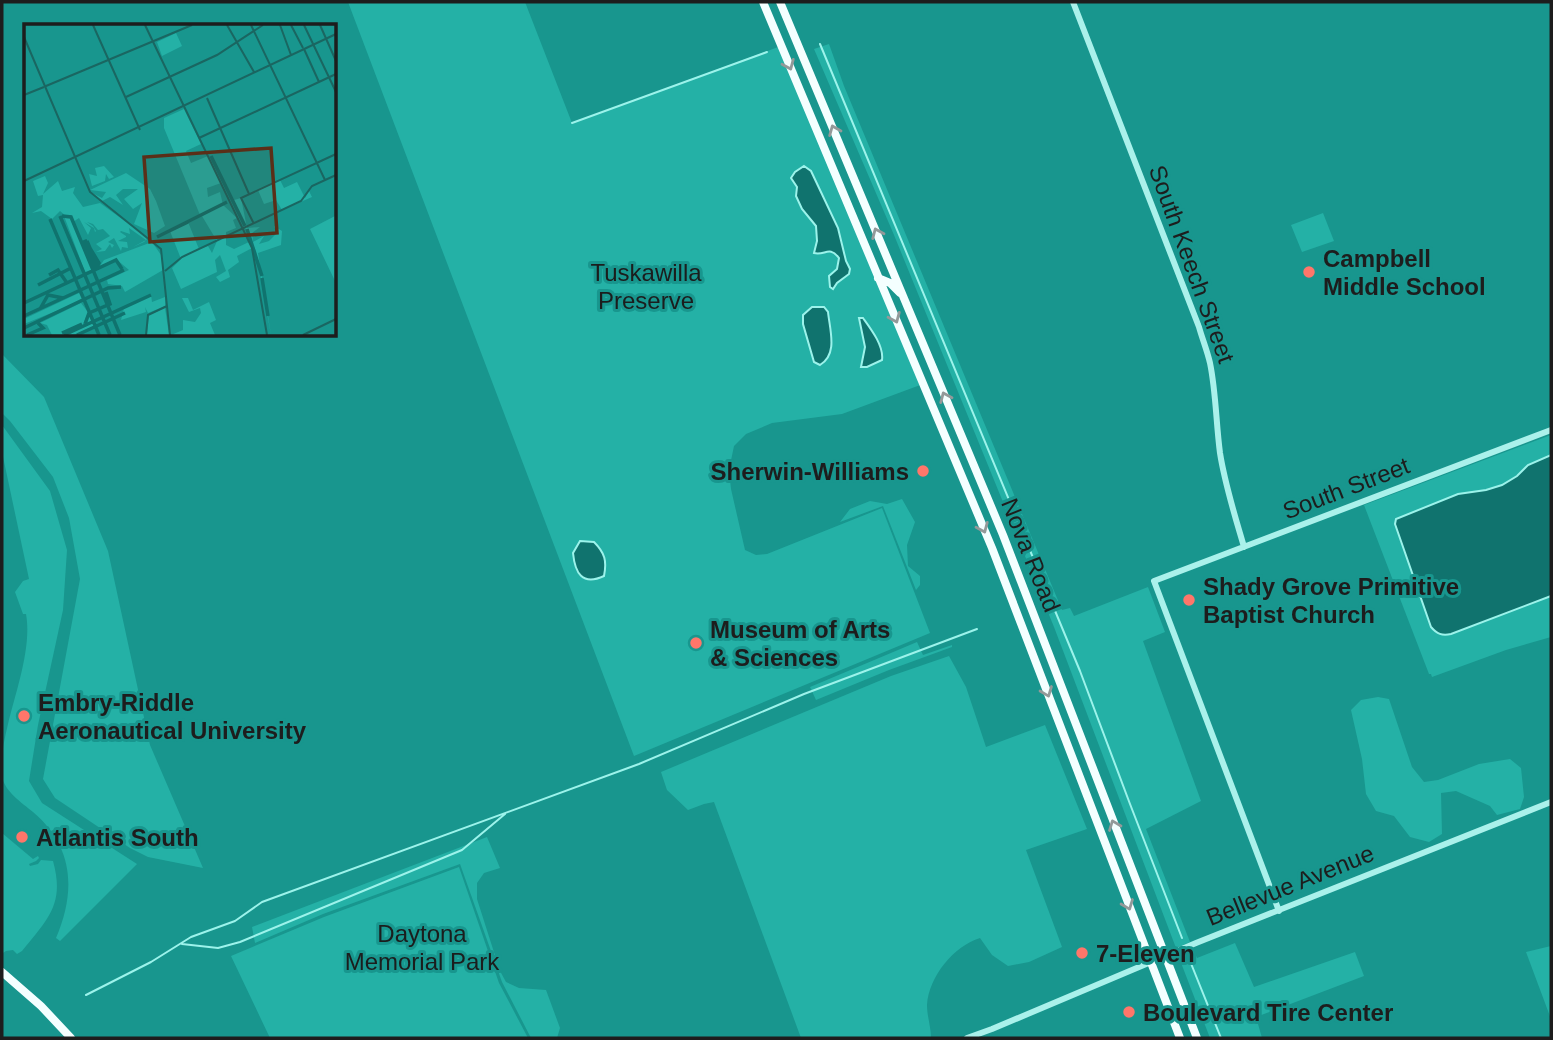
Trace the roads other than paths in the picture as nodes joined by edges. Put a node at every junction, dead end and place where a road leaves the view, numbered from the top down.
1 (765, 2) edge
2 (1073, 2) edge
3 (781, 5) edge
4 (769, 17) junction
5 (792, 31) junction
6 (869, 255) junction
7 (893, 273) junction
8 (878, 278) junction
9 (902, 295) junction
10 (1551, 430) edge
11 (944, 435) junction
12 (966, 448) junction
13 (1244, 547) junction
14 (1551, 802) edge
15 (1279, 911) junction
16 (1165, 957) junction
17 (1150, 963) junction
18 (2, 972) edge
19 (71, 1038) edge
20 (967, 1038) edge
21 (1180, 1038) edge
22 (1197, 1038) edge

1 - 3 main road
1 - 4 main road, Nova Road
2 - 13 street, South Keech Street
3 - 5 main road, Nova Road
4 - 5 main road
4 -> 6 main road, Nova Road
7 -> 5 main road, Nova Road
6 - 7 main road
6 - 8 main road, Nova Road
7 - 9 main road, Nova Road
8 - 9 main road
8 -> 11 main road, Nova Road
12 -> 9 main road, Nova Road
10 - 13 street, South Street
11 - 12 main road
11 -> 17 main road, Nova Road
16 -> 12 main road, Nova Road
13 - 15 street, South Street
14 - 15 street, Bellevue Avenue
15 - 16 street, Bellevue Avenue
16 - 17 street, Bellevue Avenue
16 - 22 main road, Nova Road
17 - 20 street, Bellevue Avenue
17 - 21 main road, Nova Road
18 - 19 main road

